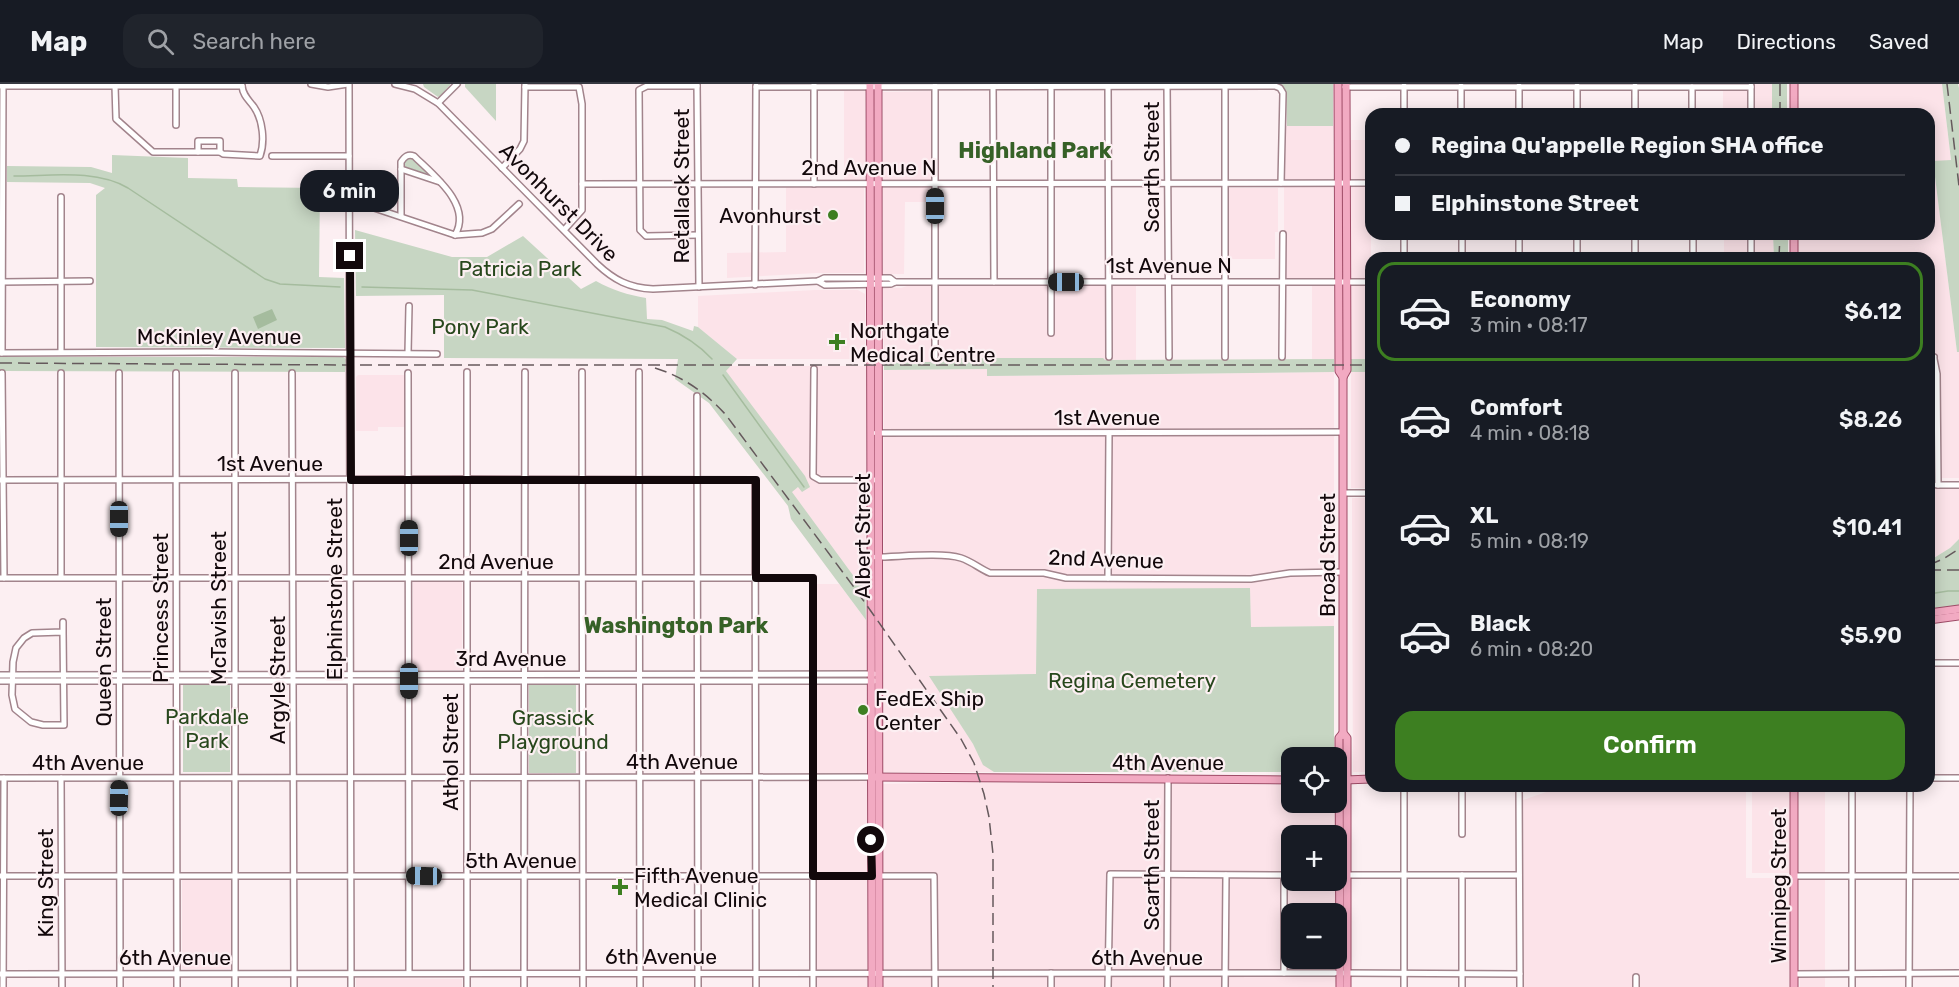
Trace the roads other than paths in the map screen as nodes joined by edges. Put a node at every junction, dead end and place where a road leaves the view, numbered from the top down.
1 (311, 84) edge
2 (348, 84) edge
3 (395, 84) edge
4 (457, 84) edge
5 (1794, 84) edge
6 (60, 85) edge
7 (117, 85) edge
8 (242, 85) edge
9 (525, 85) edge
10 (697, 85) edge
11 (756, 85) edge
12 (814, 85) edge
13 (874, 85) edge
14 (935, 85) edge
15 (993, 85) edge
16 (1051, 85) edge
17 (1108, 85) edge
18 (1167, 85) edge
19 (1225, 85) edge
20 (2, 86) edge
21 (176, 86) junction
22 (416, 86) edge
23 (1342, 86) edge
24 (1404, 86) edge
25 (1461, 86) edge
26 (1519, 86) edge
27 (1577, 86) edge
28 (1635, 86) edge
29 (1751, 86) edge
30 (1692, 87) junction
31 (438, 103) junction
32 (1404, 108) edge
33 (1461, 108) edge
34 (1519, 108) edge
35 (1577, 108) edge
36 (1635, 108) edge
37 (1692, 108) edge
38 (1751, 108) edge
39 (1794, 108) edge
40 (176, 125) dead end
41 (198, 152) junction
42 (220, 152) junction
43 (272, 156) dead end
44 (349, 156) junction
45 (502, 168) junction
46 (401, 169) junction
47 (441, 183) junction
48 (697, 183) junction
49 (755, 183) junction
50 (814, 183) junction
51 (935, 183) junction
52 (993, 183) junction
53 (1052, 183) junction
54 (1108, 183) junction
55 (1167, 183) junction
56 (1224, 183) junction
57 (1281, 183) junction
58 (1342, 183) junction
59 (1365, 183) edge
60 (2, 184) edge
61 (582, 184) junction
62 (639, 184) junction
63 (874, 184) junction
64 (61, 197) dead end
65 (519, 204) dead end
66 (349, 206) junction
67 (401, 216) junction
68 (564, 230) junction
69 (1282, 234) dead end
70 (455, 235) junction
71 (698, 235) junction
72 (61, 281) junction
73 (90, 281) dead end
74 (874, 281) junction
75 (1, 282) edge
76 (934, 282) junction
77 (994, 282) junction
78 (1051, 282) junction
79 (1108, 282) junction
80 (1167, 282) junction
81 (1225, 282) junction
82 (1282, 282) junction
83 (1342, 282) junction
84 (1365, 282) edge
85 (755, 285) junction
86 (699, 287) junction
87 (409, 306) dead end
88 (1050, 333) dead end
89 (61, 352) junction
90 (1, 353) edge
91 (351, 353) junction
92 (408, 353) junction
93 (437, 354) dead end
94 (935, 357) dead end
95 (1109, 357) dead end
96 (1168, 357) dead end
97 (1225, 357) dead end
98 (1282, 357) dead end
99 (1935, 363) edge
100 (814, 369) dead end
101 (467, 372) dead end
102 (525, 372) dead end
103 (582, 372) dead end
104 (639, 372) dead end
105 (2, 373) dead end
106 (119, 373) dead end
107 (176, 373) dead end
108 (235, 373) dead end
109 (292, 373) dead end
110 (408, 373) dead end
111 (61, 374) dead end
112 (697, 396) dead end
113 (1343, 432) junction
114 (875, 433) junction
115 (1109, 433) junction
116 (409, 479) junction
117 (467, 479) junction
118 (525, 479) junction
119 (583, 479) junction
120 (640, 479) junction
121 (2, 480) edge
122 (61, 480) junction
123 (119, 480) junction
124 (177, 480) junction
125 (235, 480) junction
126 (293, 480) junction
127 (351, 480) junction
128 (698, 480) junction
129 (875, 480) junction
130 (1938, 485) joint
131 (1959, 485) edge
132 (1343, 493) junction
133 (1365, 493) edge
134 (875, 557) junction
135 (1343, 572) junction
136 (61, 577) junction
137 (524, 577) junction
138 (698, 577) junction
139 (2, 578) edge
140 (119, 578) junction
141 (177, 578) junction
142 (234, 578) junction
143 (350, 578) junction
144 (409, 578) junction
145 (467, 578) junction
146 (582, 578) junction
147 (640, 578) junction
148 (756, 578) junction
149 (1108, 578) junction
150 (293, 579) junction
151 (1959, 609) edge
152 (1935, 612) edge
153 (1959, 615) edge
154 (1935, 619) edge
155 (63, 621) dead end
156 (63, 632) junction
157 (1935, 663) edge
158 (1959, 663) edge
159 (0, 675) edge
160 (814, 677) junction
161 (875, 677) junction
162 (13, 678) junction
163 (63, 678) junction
164 (119, 678) junction
165 (177, 678) junction
166 (235, 678) junction
167 (293, 678) junction
168 (350, 678) junction
169 (409, 678) junction
170 (466, 678) junction
171 (524, 678) junction
172 (582, 678) junction
173 (640, 678) junction
174 (698, 678) junction
175 (756, 678) junction
176 (0, 681) edge
177 (1346, 747) edge
178 (467, 777) junction
179 (524, 777) junction
180 (582, 777) junction
181 (640, 777) junction
182 (699, 777) junction
183 (756, 777) junction
184 (814, 777) junction
185 (875, 777) junction
186 (2, 778) edge
187 (61, 778) junction
188 (120, 778) junction
189 (177, 778) junction
190 (235, 778) junction
191 (293, 778) junction
192 (351, 778) junction
193 (409, 778) junction
194 (1168, 778) junction
195 (1935, 778) edge
196 (1959, 778) edge
197 (1365, 779) edge
198 (1281, 780) edge
199 (1347, 780) edge
200 (1404, 792) edge
201 (1462, 792) edge
202 (1519, 792) edge
203 (1794, 792) edge
204 (1852, 792) edge
205 (1910, 792) edge
206 (1462, 834) dead end
207 (1168, 874) junction
208 (1226, 875) junction
209 (1281, 875) edge
210 (1347, 875) edge
211 (1462, 875) junction
212 (1520, 875) junction
213 (1852, 875) junction
214 (2, 876) edge
215 (62, 876) junction
216 (118, 876) junction
217 (235, 876) junction
218 (293, 876) junction
219 (409, 876) junction
220 (467, 876) junction
221 (524, 876) junction
222 (582, 876) junction
223 (641, 876) junction
224 (698, 876) junction
225 (756, 876) junction
226 (813, 876) junction
227 (875, 876) junction
228 (1404, 876) junction
229 (1794, 876) junction
230 (1910, 876) junction
231 (1959, 876) edge
232 (178, 877) junction
233 (351, 877) junction
234 (1284, 891) edge
235 (1341, 891) edge
236 (177, 973) junction
237 (235, 973) junction
238 (294, 973) junction
239 (351, 973) junction
240 (409, 973) junction
241 (467, 973) junction
242 (524, 973) junction
243 (583, 973) junction
244 (640, 973) junction
245 (698, 973) junction
246 (756, 973) junction
247 (813, 973) junction
248 (875, 973) junction
249 (935, 973) junction
250 (1051, 973) junction
251 (1108, 973) junction
252 (1167, 973) junction
253 (1225, 973) junction
254 (1284, 973) junction
255 (1341, 973) junction
256 (1909, 973) junction
257 (1959, 973) edge
258 (2, 974) edge
259 (62, 974) junction
260 (120, 974) junction
261 (1404, 974) junction
262 (1462, 974) junction
263 (1520, 974) junction
264 (1794, 974) junction
265 (1852, 974) junction
266 (1636, 977) dead end
267 (3, 987) edge
268 (62, 987) edge
269 (120, 987) edge
270 (177, 987) edge
271 (235, 987) edge
272 (294, 987) edge
273 (351, 987) edge
274 (467, 987) edge
275 (524, 987) edge
276 (584, 987) edge
277 (640, 987) edge
278 (698, 987) edge
279 (756, 987) edge
280 (813, 987) edge
281 (872, 987) edge
282 (879, 987) edge
283 (935, 987) edge
284 (1051, 987) edge
285 (1108, 987) edge
286 (1167, 987) edge
287 (1225, 987) edge
288 (1340, 987) edge
289 (1347, 987) edge
290 (1404, 987) edge
291 (1462, 987) edge
292 (1520, 987) edge
293 (1635, 987) edge
294 (1794, 987) edge
295 (1852, 987) edge
296 (1909, 987) edge

1 - 2 street
2 - 44 street, Elphinstone Street
3 - 22 street, Avonhurst Drive
4 - 31 street
5 - 39 main road
6 - 7 street
6 - 20 street
7 - 21 street
7 - 41 street
8 - 21 street
8 - 42 street
9 - 45 street
9 - 61 street
10 - 48 street, Retallack Street
10 - 62 street
11 - 12 street
11 - 49 street
12 - 13 street
12 - 50 street
13 - 14 street
13 - 63 main road, Albert Street
14 - 15 street
14 - 51 street
15 - 16 street
15 - 52 street
16 - 17 street
16 - 53 street
17 - 18 street
17 - 54 street
18 - 19 street
18 - 55 street, Scarth Street
19 - 56 street
19 - 57 street
20 - 60 street
21 - 40 street
22 - 31 street, Avonhurst Drive
23 - 24 street
23 - 58 main road, Broad Street
24 - 25 street
24 - 32 street
25 - 26 street
25 - 33 street
26 - 27 street
26 - 34 street
27 - 28 street
27 - 35 street
28 - 30 street
28 - 36 street
29 - 30 street
29 - 38 street
30 - 37 street
31 - 45 street, Avonhurst Drive
41 - 42 street
41 - 42 street
43 - 44 street
44 - 66 street, Elphinstone Street
45 - 68 street, Avonhurst Drive
46 - 47 street
46 - 47 street
46 - 67 street
47 - 70 street
48 - 49 street, 2nd Avenue N
48 - 62 street, 2nd Avenue N
48 - 71 street, Retallack Street
49 - 50 street, 2nd Avenue N
49 - 85 street
50 - 63 street, 2nd Avenue N
51 - 52 street, 2nd Avenue N
51 - 63 street, 2nd Avenue N
51 - 76 street
52 - 53 street, 2nd Avenue N
52 - 77 street
53 - 54 street, 2nd Avenue N
53 - 78 street
54 - 55 street, 2nd Avenue N
54 - 79 street
55 - 56 street, 2nd Avenue N
55 - 80 street, Scarth Street
56 - 57 street, 2nd Avenue N
56 - 81 street
57 - 58 street, 2nd Avenue N
58 - 59 street, 2nd Avenue N
58 - 83 main road, Broad Street
60 - 75 street
61 - 62 street, 2nd Avenue N
61 - 68 street
62 - 71 street
63 - 74 main road, Albert Street
64 - 72 street
65 - 70 street
66 - 67 street
66 - 91 street, Elphinstone Street
67 - 70 street
68 - 86 street, Avonhurst Drive
69 - 82 street
71 - 86 street, Retallack Street
72 - 73 street
72 - 75 street
72 - 89 street
74 - 76 street, 1st Avenue N
74 - 85 street, Avonhurst Drive
74 - 114 main road, Albert Street
75 - 90 street
76 - 77 street, 1st Avenue N
76 - 94 street
77 - 78 street, 1st Avenue N
78 - 79 street, 1st Avenue N
78 - 88 street
79 - 80 street, 1st Avenue N
79 - 95 street
80 - 81 street, 1st Avenue N
80 - 96 street, Scarth Street
81 - 82 street, 1st Avenue N
81 - 97 street
82 - 83 street, 1st Avenue N
82 - 98 street
83 - 84 street, 1st Avenue N
83 - 113 main road, Broad Street
85 - 86 street, Avonhurst Drive
87 - 92 street
89 - 90 street, McKinley Avenue
89 - 91 street, McKinley Avenue
91 - 92 street, McKinley Avenue
91 - 127 street, Elphinstone Street
92 - 93 street, McKinley Avenue
99 - 130 street
100 - 129 street
101 - 117 street, Athol Street
102 - 118 street
103 - 119 street
104 - 120 street
105 - 121 street
106 - 123 street, Queen Street
107 - 124 street, Princess Street
108 - 125 street, McTavish Street
109 - 126 street, Argyle Street
110 - 116 street
111 - 122 street
112 - 128 street
113 - 115 street, 1st Avenue
113 - 132 main road, Broad Street
114 - 115 street, 1st Avenue
114 - 129 main road, Albert Street
115 - 149 street
116 - 117 street, 1st Avenue
116 - 127 street, 1st Avenue
116 - 144 street
117 - 118 street, 1st Avenue
117 - 145 street, Athol Street
118 - 119 street, 1st Avenue
118 - 137 street
119 - 120 street, 1st Avenue
119 - 146 street
120 - 128 street, 1st Avenue
120 - 147 street
121 - 122 street, 1st Avenue
121 - 139 street
122 - 123 street, 1st Avenue
122 - 136 street
123 - 124 street, 1st Avenue
123 - 140 street, Queen Street
124 - 125 street, 1st Avenue
124 - 141 street, Princess Street
125 - 126 street, 1st Avenue
125 - 142 street, McTavish Street
126 - 127 street, 1st Avenue
126 - 150 street, Argyle Street
127 - 143 street, Elphinstone Street
128 - 138 street
128 - 148 street, 1st Avenue
129 - 134 main road, Albert Street
130 - 131 street
132 - 133 street
132 - 135 main road, Broad Street
134 - 149 street, 2nd Avenue
134 - 161 main road, Albert Street
135 - 149 street, 2nd Avenue
135 - 177 main road, Broad Street
136 - 139 street, 2nd Avenue
136 - 140 street, 2nd Avenue
137 - 145 street, 2nd Avenue
137 - 146 street, 2nd Avenue
137 - 171 street
138 - 147 street, 2nd Avenue
138 - 148 street, 2nd Avenue
138 - 174 street
140 - 141 street, 2nd Avenue
140 - 164 street, Queen Street
141 - 142 street, 2nd Avenue
141 - 165 street, Princess Street
142 - 150 street, 2nd Avenue
142 - 166 street, McTavish Street
143 - 144 street, 2nd Avenue
143 - 150 street, 2nd Avenue
143 - 168 street, Elphinstone Street
144 - 145 street, 2nd Avenue
144 - 169 street
145 - 170 street, Athol Street
146 - 147 street, 2nd Avenue
146 - 172 street
147 - 173 street
148 - 160 street, 2nd Avenue
148 - 175 street
150 - 167 street, Argyle Street
151 - 152 main road
153 - 154 main road
155 - 156 street
156 - 162 street
156 - 163 street
157 - 158 street
159 - 162 street, 3rd Avenue
160 - 161 street, 3rd Avenue
160 - 175 street, 3rd Avenue
160 - 184 street
161 - 185 main road, Albert Street
162 - 163 street, 3rd Avenue
162 - 163 street
162 - 176 street, 3rd Avenue
163 - 164 street, 3rd Avenue
164 - 165 street, 3rd Avenue
164 - 188 street, Queen Street
165 - 166 street, 3rd Avenue
165 - 189 street, Princess Street
166 - 167 street, 3rd Avenue
166 - 190 street, McTavish Street
167 - 168 street, 3rd Avenue
167 - 191 street, Argyle Street
168 - 169 street, 3rd Avenue
168 - 192 street, Elphinstone Street
169 - 170 street, 3rd Avenue
169 - 193 street
170 - 171 street, 3rd Avenue
170 - 178 street, Athol Street
171 - 172 street, 3rd Avenue
171 - 179 street
172 - 173 street, 3rd Avenue
172 - 180 street
173 - 174 street, 3rd Avenue
173 - 181 street
174 - 175 street, 3rd Avenue
174 - 182 street
175 - 183 street
178 - 179 street, 4th Avenue
178 - 193 street, 4th Avenue
178 - 220 street, Athol Street
179 - 180 street, 4th Avenue
179 - 221 street
180 - 181 street, 4th Avenue
180 - 222 street
181 - 182 street, 4th Avenue
181 - 223 street
182 - 183 street, 4th Avenue
182 - 224 street
183 - 184 street, 4th Avenue
183 - 225 street
184 - 185 street, 4th Avenue
184 - 226 street
185 - 194 main road, 4th Avenue
185 - 227 main road, Albert Street
186 - 187 street, 4th Avenue
186 - 214 street
187 - 188 street, 4th Avenue
187 - 215 street, King Street
188 - 189 street, 4th Avenue
188 - 216 street, Queen Street
189 - 190 street, 4th Avenue
189 - 232 street, Princess Street
190 - 191 street, 4th Avenue
190 - 217 street, McTavish Street
191 - 192 street, 4th Avenue
191 - 218 street, Argyle Street
192 - 193 street, 4th Avenue
192 - 233 street, Elphinstone Street
193 - 219 street
194 - 198 main road, 4th Avenue
194 - 207 street, Scarth Street
195 - 196 street
197 - 199 main road
200 - 228 street
201 - 206 street
202 - 212 street
203 - 229 main road, Winnipeg Street
204 - 213 street
205 - 230 street
207 - 208 street
207 - 251 street
207 - 252 street, Scarth Street
208 - 209 street
208 - 253 street
210 - 228 street
211 - 212 street
211 - 228 street
211 - 262 street
212 - 263 street
213 - 229 street
213 - 230 street
213 - 265 street
214 - 215 street, 5th Avenue
214 - 258 street
215 - 216 street, 5th Avenue
215 - 259 street, King Street
216 - 232 street, 5th Avenue
216 - 260 street, Queen Street
217 - 218 street, 5th Avenue
217 - 232 street, 5th Avenue
217 - 237 street, McTavish Street
218 - 233 street, 5th Avenue
218 - 238 street, Argyle Street
219 - 220 street, 5th Avenue
219 - 233 street, 5th Avenue
219 - 240 street
220 - 221 street, 5th Avenue
220 - 241 street, Athol Street
221 - 222 street, 5th Avenue
221 - 242 street
222 - 223 street, 5th Avenue
222 - 243 street
223 - 224 street, 5th Avenue
223 - 244 street
224 - 225 street, 5th Avenue
224 - 245 street
225 - 226 street, 5th Avenue
225 - 246 street
226 - 227 street, 5th Avenue
226 - 247 street
227 - 248 main road, Albert Street
227 - 249 street, 5th Avenue
228 - 261 street
229 - 264 main road, Winnipeg Street
230 - 231 street
230 - 256 street
232 - 236 street, Princess Street
233 - 239 street, Elphinstone Street
234 - 254 street
235 - 255 main road, Broad Street
236 - 237 street, 6th Avenue
236 - 260 street, 6th Avenue
236 - 270 street, Princess Street
237 - 238 street, 6th Avenue
237 - 271 street, McTavish Street
238 - 239 street, 6th Avenue
238 - 272 street, Argyle Street
239 - 240 street, 6th Avenue
239 - 273 street, Elphinstone Street
240 - 241 street, 6th Avenue
241 - 242 street, 6th Avenue
241 - 274 street, Athol Street
242 - 243 street, 6th Avenue
242 - 275 street
243 - 244 street, 6th Avenue
243 - 276 street
244 - 245 street, 6th Avenue
244 - 277 street
245 - 246 street, 6th Avenue
245 - 278 street
246 - 247 street, 6th Avenue
246 - 279 street
247 - 248 street, 6th Avenue
247 - 280 street
248 - 249 street, 6th Avenue
248 - 281 main road, Albert Street
248 - 282 main road, Albert Street
249 - 250 street, 6th Avenue
249 - 283 street
250 - 251 street, 6th Avenue
250 - 284 street
251 - 252 street, 6th Avenue
251 - 285 street
252 - 253 street, 6th Avenue
252 - 286 street, Scarth Street
253 - 254 street, 6th Avenue
253 - 287 street
254 - 255 street, 6th Avenue
255 - 261 street, 6th Avenue
255 - 288 main road, Broad Street
255 - 289 main road, Broad Street
256 - 257 street
256 - 265 street
256 - 296 street
258 - 259 street, 6th Avenue
258 - 267 street
259 - 260 street, 6th Avenue
259 - 268 street, King Street
260 - 269 street, Queen Street
261 - 262 street, 6th Avenue
261 - 290 street
262 - 263 street, 6th Avenue
262 - 291 street
263 - 292 street
264 - 265 street
264 - 294 main road, Winnipeg Street
265 - 295 street
266 - 293 street

